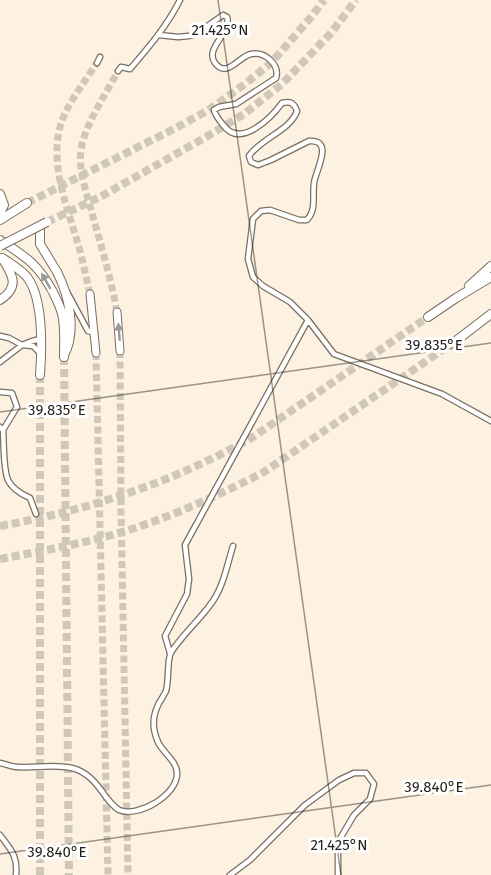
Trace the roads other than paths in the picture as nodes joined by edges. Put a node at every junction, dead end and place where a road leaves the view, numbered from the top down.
1 (180, 0) edge
2 (159, 35) junction
3 (100, 57) dead end
4 (97, 63) tunnel mouth
5 (119, 69) tunnel mouth
6 (0, 194) edge
7 (27, 203) tunnel mouth
8 (0, 213) edge
9 (0, 220) edge
10 (0, 240) edge
11 (0, 246) edge
12 (1, 258) edge
13 (491, 266) edge
14 (57, 272) joint
15 (491, 277) edge
16 (64, 288) junction
17 (90, 294) tunnel mouth
18 (456, 298) junction
19 (0, 300) edge
20 (117, 312) tunnel mouth
21 (491, 316) edge
22 (428, 317) tunnel mouth
23 (308, 320) junction
24 (95, 333) junction
25 (0, 336) edge
26 (41, 339) junction
27 (457, 340) tunnel mouth
28 (22, 345) junction
29 (120, 351) tunnel mouth
30 (96, 353) tunnel mouth
31 (41, 354) junction
32 (0, 362) edge
33 (40, 375) tunnel mouth
34 (0, 392) edge
35 (491, 421) edge
36 (1, 428) edge
37 (36, 514) tunnel mouth
38 (233, 546) dead end
39 (170, 653) junction
40 (0, 763) edge
41 (0, 835) edge
42 (16, 875) edge
43 (230, 875) edge
44 (338, 875) edge

1 - 2 street
2 - 5 street
2 - 23 street
3 - 4 street
6 - 8 highway
7 - 9 highway
16 -> 10 highway
11 - 14 highway, bridge
12 - 19 highway
12 - 26 highway
13 - 18 highway
14 - 16 highway
15 - 18 highway
16 - 24 street
17 - 24 main road
18 - 22 highway
29 -> 20 main road
21 - 27 highway
23 - 35 street
23 - 39 street
24 - 30 main road
25 - 28 street
26 - 28 street
26 - 31 highway
28 - 31 street
28 - 32 street
31 - 33 highway
34 - 36 street
36 - 37 street
38 - 39 street
39 - 40 street
41 - 42 street
43 - 44 street

